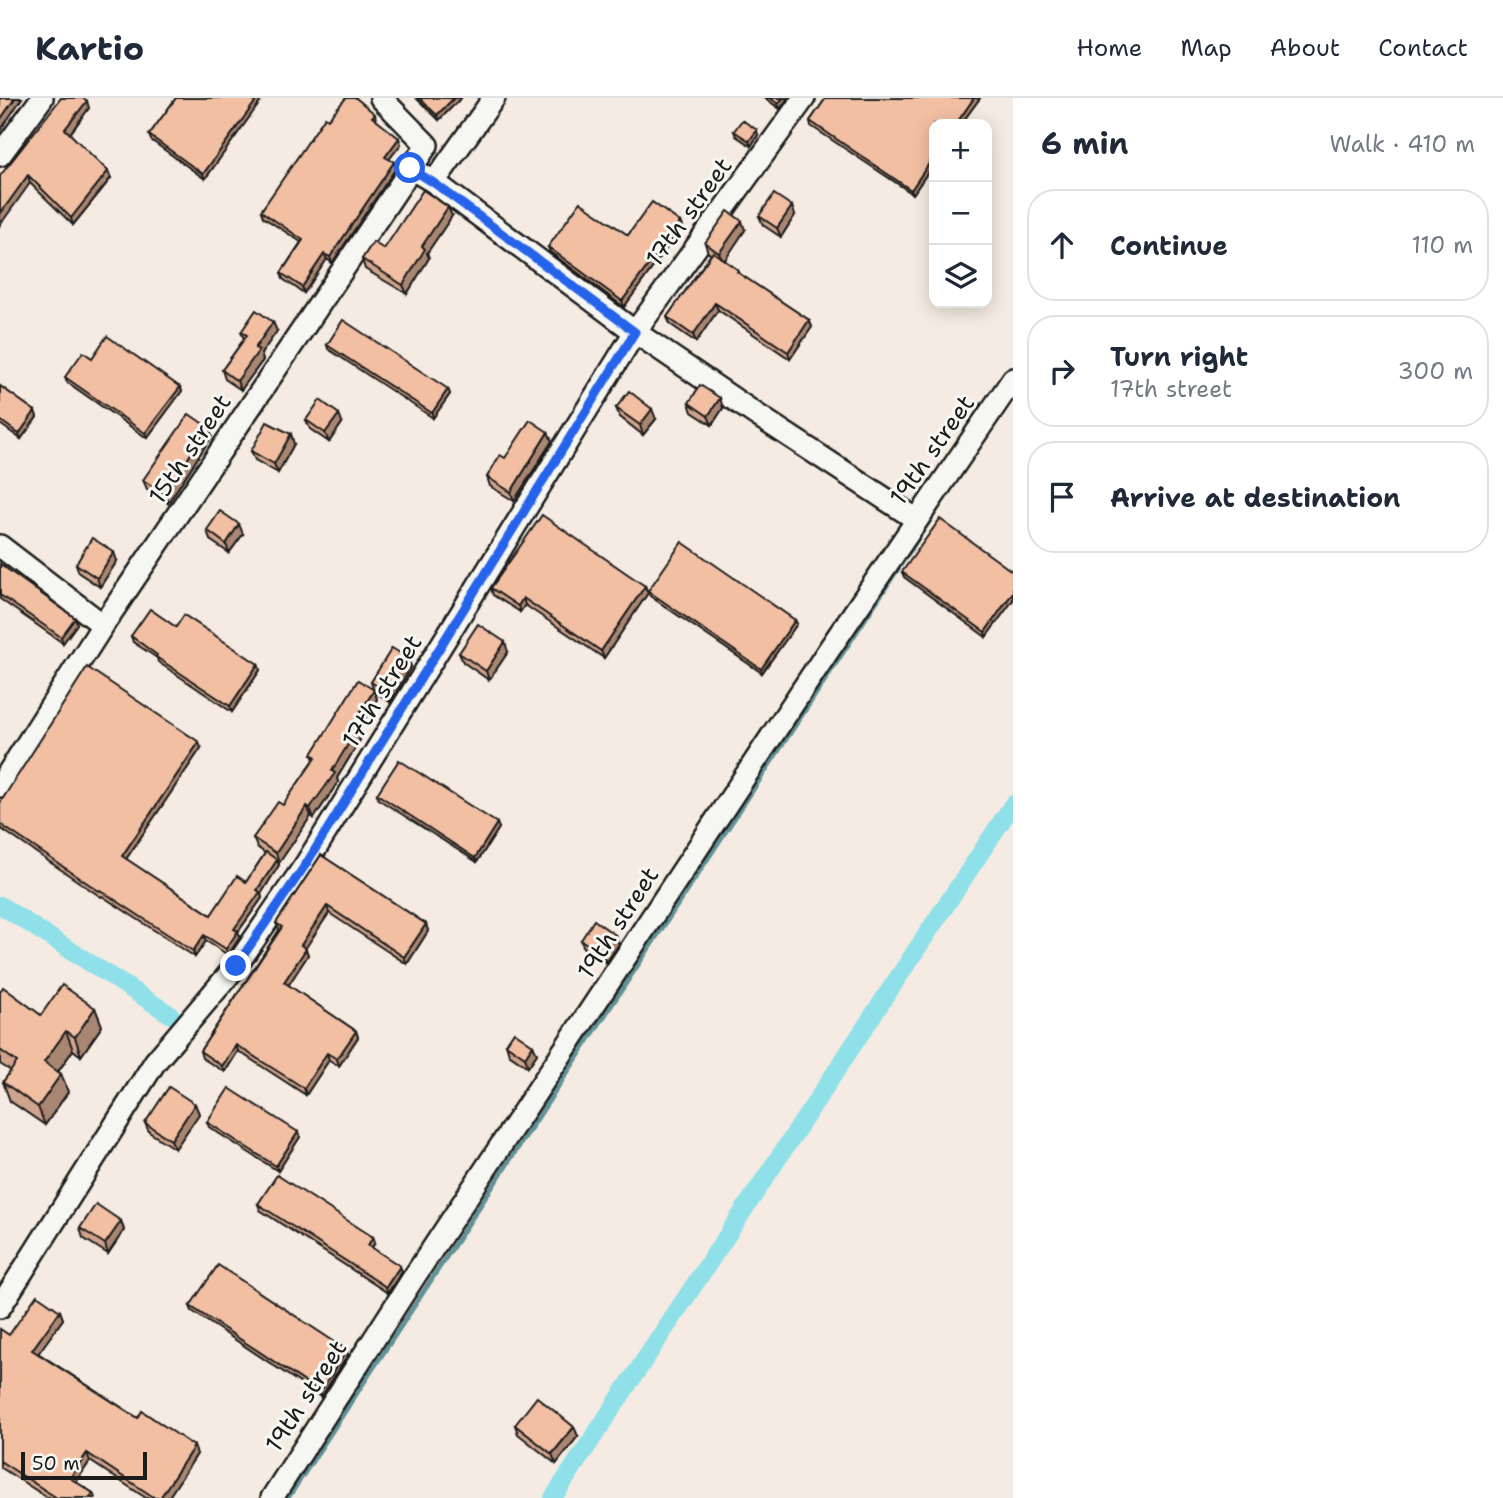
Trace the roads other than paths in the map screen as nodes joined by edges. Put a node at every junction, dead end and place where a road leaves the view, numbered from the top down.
1 (42, 98) edge
2 (381, 98) edge
3 (494, 98) edge
4 (804, 98) edge
5 (0, 155) edge
6 (410, 168) junction
7 (434, 183) junction
8 (635, 332) junction
9 (1013, 379) edge
10 (916, 519) junction
11 (0, 546) edge
12 (103, 625) junction
13 (0, 786) edge
14 (0, 1307) edge
15 (272, 1498) edge

1 - 5 street
2 - 6 street, 15th street
3 - 7 street
4 - 8 street, 17th street
6 - 7 street
6 - 12 street, 15th street
7 - 8 street
8 - 10 street
8 - 14 street, 17th street
9 - 10 street, 19th street
10 - 15 street, 19th street
11 - 12 street
12 - 13 street, 15th street

